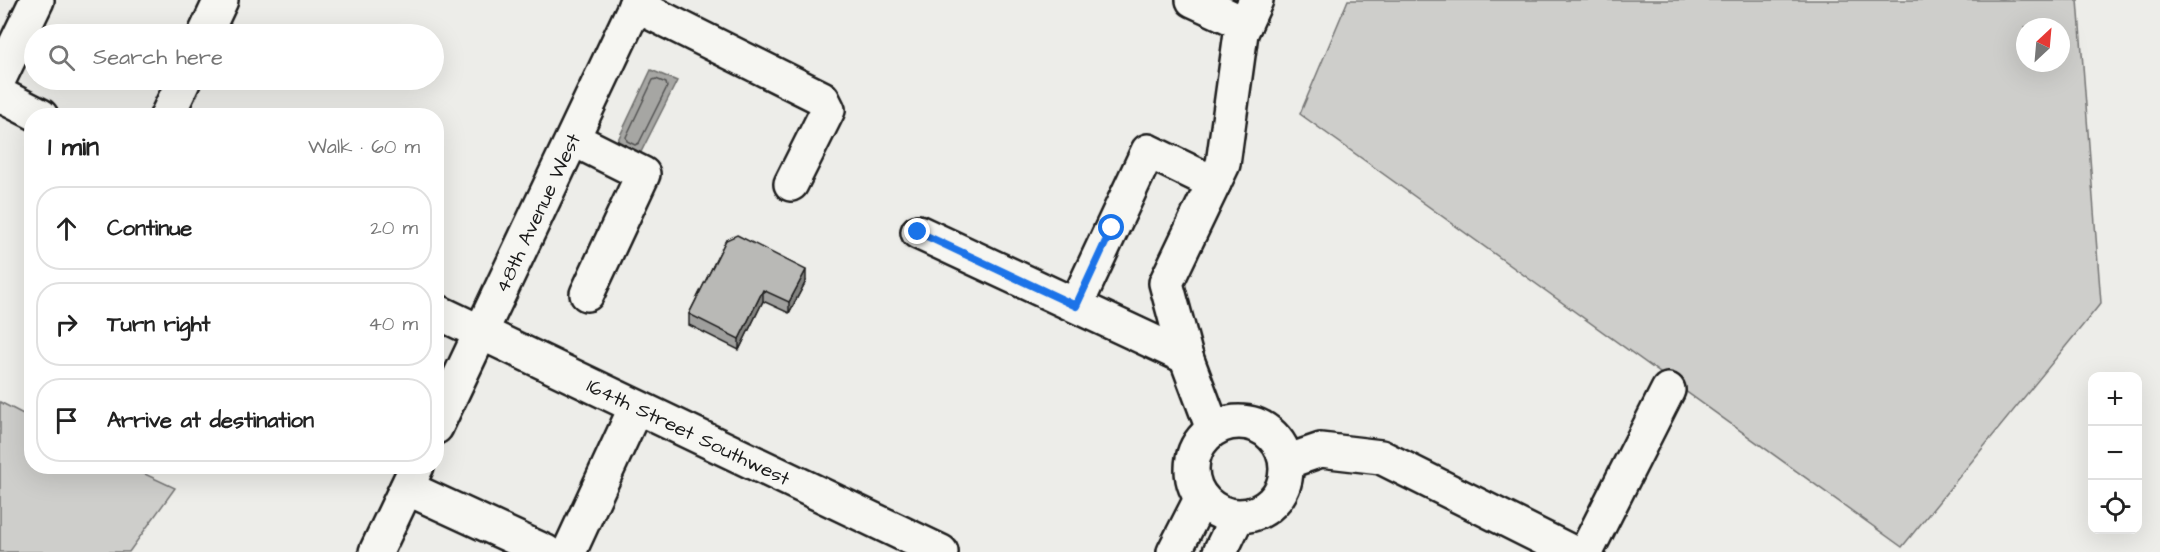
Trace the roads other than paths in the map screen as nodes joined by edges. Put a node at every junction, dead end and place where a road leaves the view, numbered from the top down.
1 (37, 0) edge
2 (221, 0) edge
3 (1193, 0) edge
4 (637, 3) edge
5 (1250, 12) edge
6 (25, 24) edge
7 (210, 24) edge
8 (24, 27) edge
9 (0, 77) edge
10 (179, 90) edge
11 (0, 95) edge
12 (25, 108) edge
13 (171, 108) edge
14 (573, 139) junction
15 (1214, 183) junction
16 (791, 184) dead end
17 (918, 232) dead end
18 (587, 294) dead end
19 (1076, 306) junction
20 (444, 315) edge
21 (481, 334) junction
22 (1186, 357) junction
23 (1668, 390) dead end
24 (636, 407) junction
25 (444, 410) edge
26 (1213, 429) junction
27 (1286, 462) junction
28 (412, 477) edge
29 (1202, 499) junction
30 (1237, 517) junction
31 (906, 545) edge
32 (1550, 547) edge
33 (376, 552) edge
34 (546, 552) edge
35 (569, 552) edge
36 (941, 552) edge
37 (1174, 552) edge
38 (1220, 552) edge
39 (1586, 552) edge

1 - 6 street
2 - 7 street
3 - 5 street
4 - 14 street, 48th Avenue West
4 - 16 street
5 - 15 street
8 - 9 street
10 - 13 street
11 - 12 street
14 - 18 street
14 - 21 street, 48th Avenue West
15 - 19 street
15 - 22 street
17 - 19 street
19 - 22 street
20 - 21 street, 164th Street Southwest
21 - 24 street, 164th Street Southwest
21 - 25 street, 48th Avenue West
22 - 26 street
23 - 39 street
24 - 31 street, 164th Street Southwest
24 - 35 street
26 - 27 street
26 - 29 street
27 - 30 street
27 - 32 street
28 - 33 street
28 - 34 street
29 - 30 street
29 - 37 street
30 - 38 street
31 - 36 street, 164th Street Southwest

